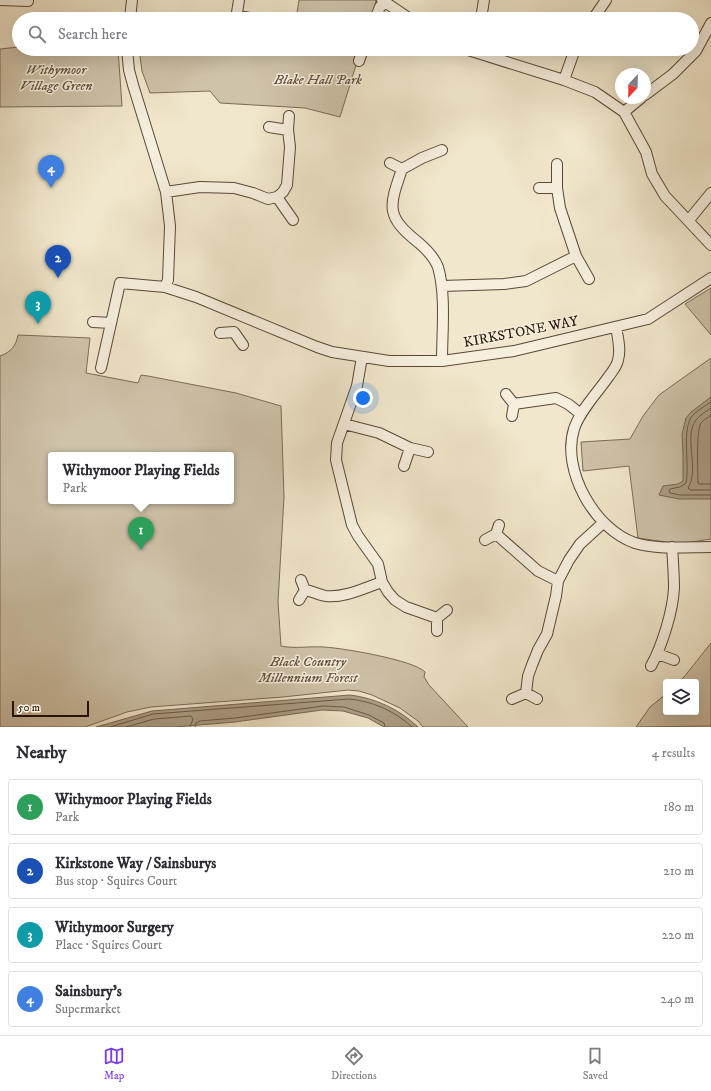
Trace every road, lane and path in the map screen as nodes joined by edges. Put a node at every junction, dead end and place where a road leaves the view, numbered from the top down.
1 (0, 0) edge
2 (12, 0) edge
3 (132, 0) edge
4 (239, 0) edge
5 (484, 0) edge
6 (606, 0) edge
7 (28, 1) dead end
8 (384, 2) edge
9 (131, 12) edge
10 (237, 12) edge
11 (378, 12) edge
12 (399, 12) edge
13 (482, 12) edge
14 (598, 12) edge
15 (711, 24) edge
16 (699, 46) edge
17 (128, 56) edge
18 (360, 56) edge
19 (487, 56) edge
20 (573, 56) edge
21 (691, 56) edge
22 (358, 61) dead end
23 (564, 80) junction
24 (651, 90) edge
25 (634, 104) edge
26 (624, 112) junction
27 (289, 116) dead end
28 (269, 127) dead end
29 (288, 130) junction
30 (442, 150) dead end
31 (390, 163) dead end
32 (557, 164) dead end
33 (402, 169) junction
34 (539, 188) dead end
35 (557, 188) junction
36 (166, 192) junction
37 (711, 193) edge
38 (277, 197) junction
39 (293, 220) dead end
40 (689, 220) junction
41 (711, 245) edge
42 (576, 256) junction
43 (711, 278) edge
44 (589, 279) dead end
45 (442, 286) junction
46 (165, 287) junction
47 (242, 316) junction
48 (93, 322) dead end
49 (111, 323) junction
50 (616, 327) junction
51 (234, 332) junction
52 (220, 333) dead end
53 (243, 345) dead end
54 (362, 357) junction
55 (442, 361) junction
56 (101, 368) dead end
57 (506, 394) dead end
58 (514, 404) junction
59 (581, 414) junction
60 (512, 416) dead end
61 (344, 424) junction
62 (410, 448) junction
63 (428, 452) dead end
64 (404, 466) dead end
65 (603, 523) junction
66 (485, 540) dead end
67 (672, 547) junction
68 (711, 547) edge
69 (301, 580) dead end
70 (558, 581) junction
71 (382, 582) junction
72 (305, 590) junction
73 (299, 600) dead end
74 (446, 610) dead end
75 (437, 618) junction
76 (437, 631) dead end
77 (658, 654) junction
78 (674, 660) dead end
79 (651, 666) dead end
80 (526, 693) junction
81 (512, 699) dead end
82 (538, 699) dead end

1 - 2 street
2 - 7 street
3 - 9 street
4 - 10 street
5 - 13 street
6 - 14 street
8 - 11 street
8 - 12 street
15 - 16 street
17 - 36 street
18 - 22 street
19 - 23 street
20 - 23 street
21 - 24 street
23 - 26 street
25 - 26 street
26 - 40 street
27 - 29 street
28 - 29 street
29 - 38 street
30 - 33 street
31 - 33 street
32 - 35 street
33 - 45 street
34 - 35 street
35 - 42 street
36 - 38 street
36 - 46 street
37 - 40 street
38 - 39 street
40 - 41 street
42 - 44 street
42 - 45 street
43 - 50 street, KIRKSTONE WAY
45 - 55 street
46 - 47 street, KIRKSTONE WAY
46 - 49 street, KIRKSTONE WAY
47 - 51 street
47 - 54 street, KIRKSTONE WAY
48 - 49 street
49 - 56 street
50 - 55 street, KIRKSTONE WAY
50 - 59 street
51 - 52 street
51 - 53 street
54 - 55 street, KIRKSTONE WAY
54 - 61 street
57 - 58 street
58 - 59 street
58 - 60 street
59 - 65 street
61 - 62 street
61 - 71 street
62 - 63 street
62 - 64 street
65 - 67 street
65 - 70 street
66 - 70 street
67 - 68 street
67 - 77 street
69 - 72 street
70 - 80 street
71 - 72 street
71 - 75 street
72 - 73 street
74 - 75 street
75 - 76 street
77 - 78 street
77 - 79 street
80 - 81 street
80 - 82 street

